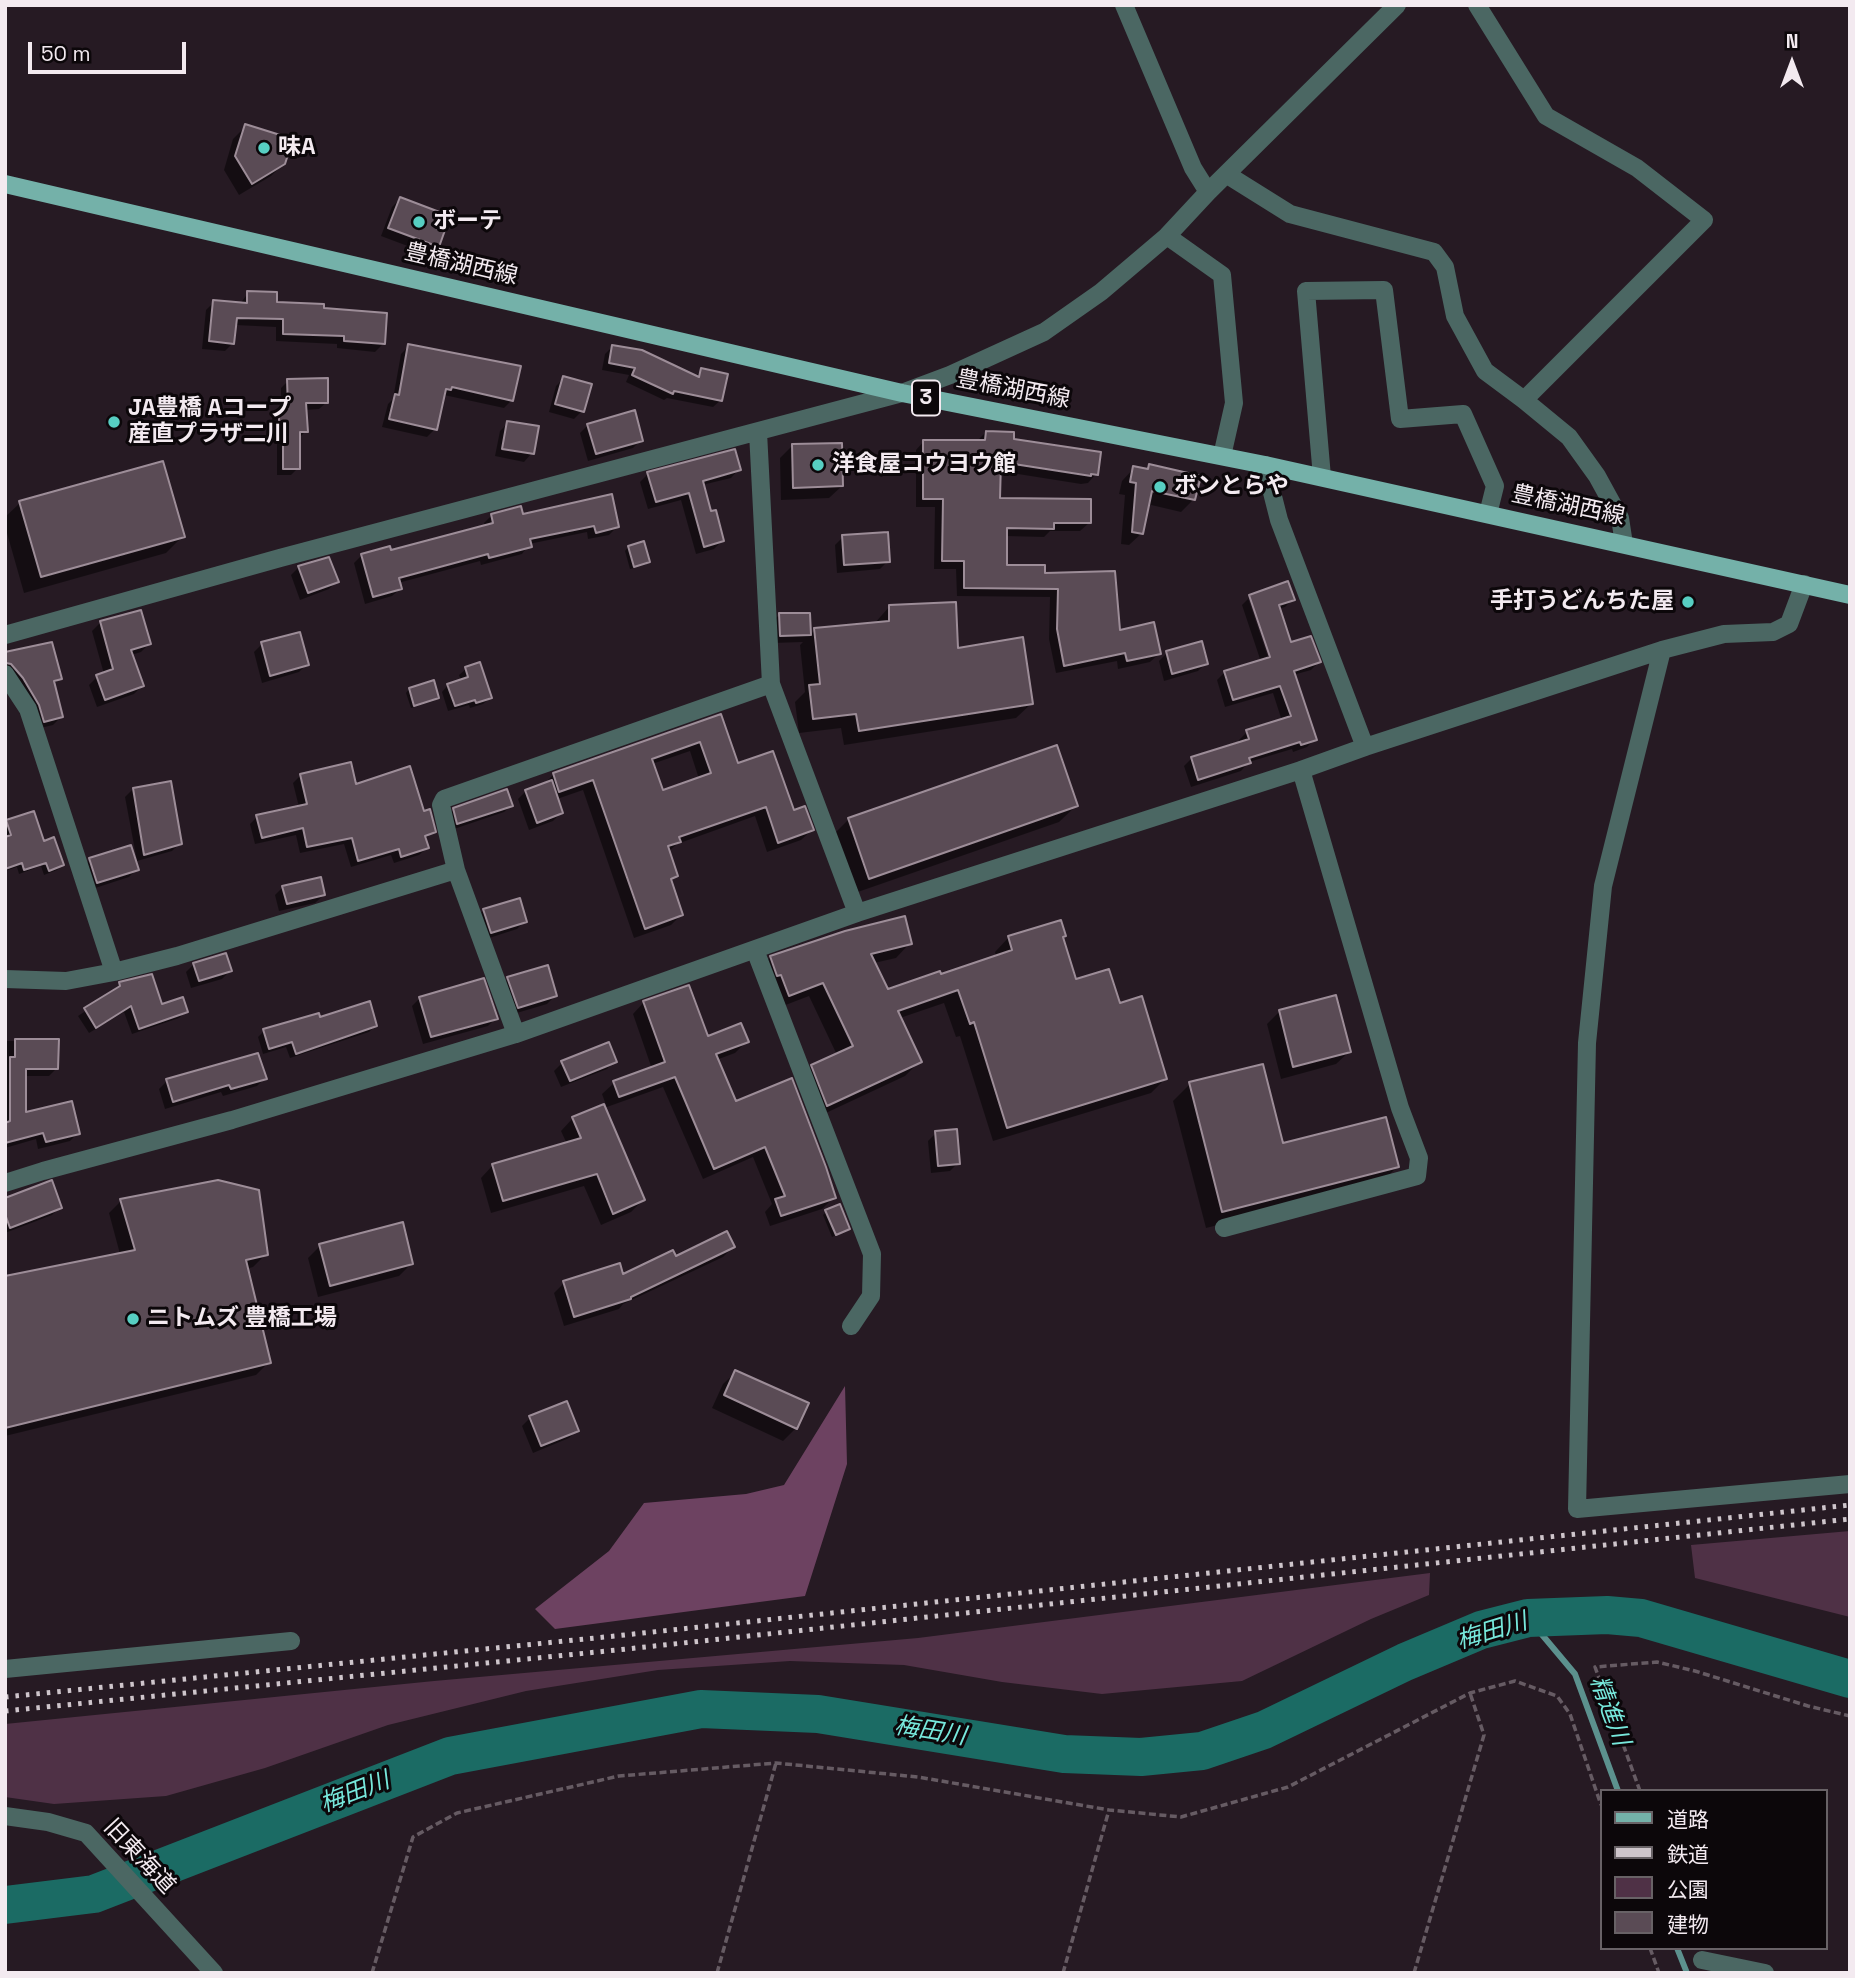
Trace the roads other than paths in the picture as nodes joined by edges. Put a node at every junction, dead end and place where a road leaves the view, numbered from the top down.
1 (1124, 5) edge
2 (1397, 5) edge
3 (1477, 5) edge
4 (1226, 174) junction
5 (5, 184) edge
6 (1208, 192) junction
7 (1167, 236) junction
8 (902, 393) junction
9 (1524, 400) junction
10 (758, 432) junction
11 (1222, 456) junction
12 (1265, 465) junction
13 (1322, 477) junction
14 (1489, 514) junction
15 (1624, 544) junction
16 (1804, 584) junction
17 (1850, 595) edge
18 (5, 635) edge
19 (1661, 650) junction
20 (5, 674) edge
21 (771, 684) junction
22 (1365, 747) junction
23 (1301, 771) junction
24 (456, 870) junction
25 (857, 912) junction
26 (755, 950) junction
27 (114, 972) junction
28 (5, 979) edge
29 (516, 1034) junction
30 (5, 1183) edge
31 (1224, 1228) dead end
32 (851, 1326) dead end
33 (1850, 1484) edge
34 (291, 1641) dead end
35 (5, 1669) edge
36 (5, 1816) edge
37 (214, 1973) edge
38 (1707, 1973) edge
39 (1765, 1973) edge

1 - 6 street
2 - 4 street
3 - 9 street
4 - 6 street
4 - 9 street
5 - 8 main road, 豊橋湖西線 / 3
6 - 7 street
7 - 8 street
7 - 11 street
8 - 10 street
8 - 11 main road, 豊橋湖西線 / 3
9 - 15 street
10 - 18 street
10 - 21 street
11 - 12 main road, 豊橋湖西線 / 3
12 - 13 main road, 豊橋湖西線 / 3
12 - 22 street
13 - 14 main road, 豊橋湖西線 / 3
13 - 14 street
14 - 15 main road, 豊橋湖西線 / 3
15 - 16 main road, 豊橋湖西線 / 3
16 - 17 main road, 豊橋湖西線 / 3
16 - 19 street
19 - 22 street
19 - 33 street
20 - 27 street
21 - 24 street
21 - 25 street
22 - 23 street
23 - 25 street
23 - 31 street
24 - 27 street
24 - 29 street
25 - 26 street
26 - 29 street
26 - 32 street
27 - 28 street
29 - 30 street
34 - 35 street
36 - 37 street, 旧東海道
38 - 39 street

